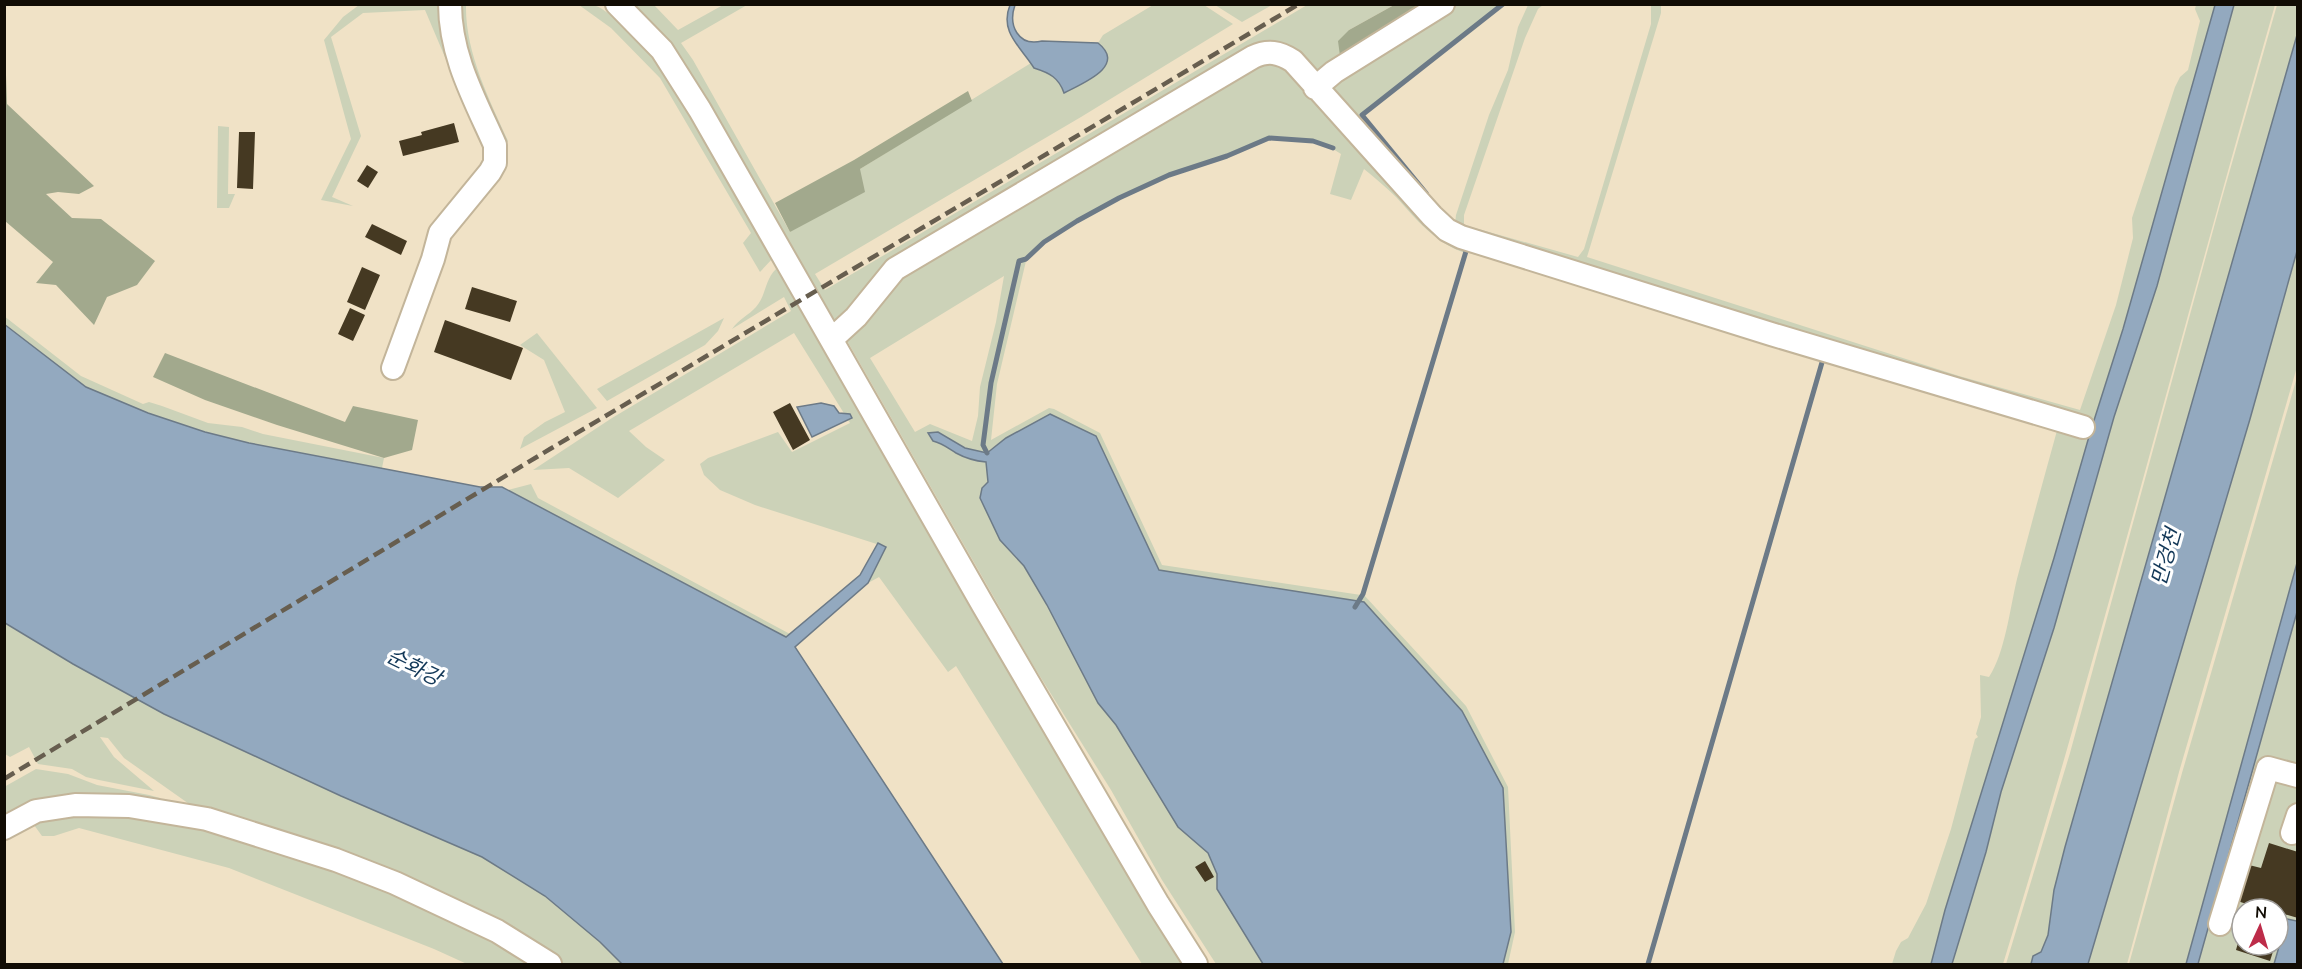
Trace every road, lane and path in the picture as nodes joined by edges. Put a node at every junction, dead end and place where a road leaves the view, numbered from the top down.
1 (450, 4) edge
2 (617, 4) edge
3 (1443, 4) edge
4 (1315, 88) junction
5 (832, 339) junction
6 (393, 368) dead end
7 (2083, 427) dead end
8 (2298, 776) edge
9 (4, 828) edge
10 (2220, 924) dead end
11 (550, 964) edge
12 (1196, 964) edge

1 - 6 street
2 - 5 street
3 - 4 street
4 - 5 street
4 - 7 street
5 - 12 street
8 - 10 street
9 - 11 street

